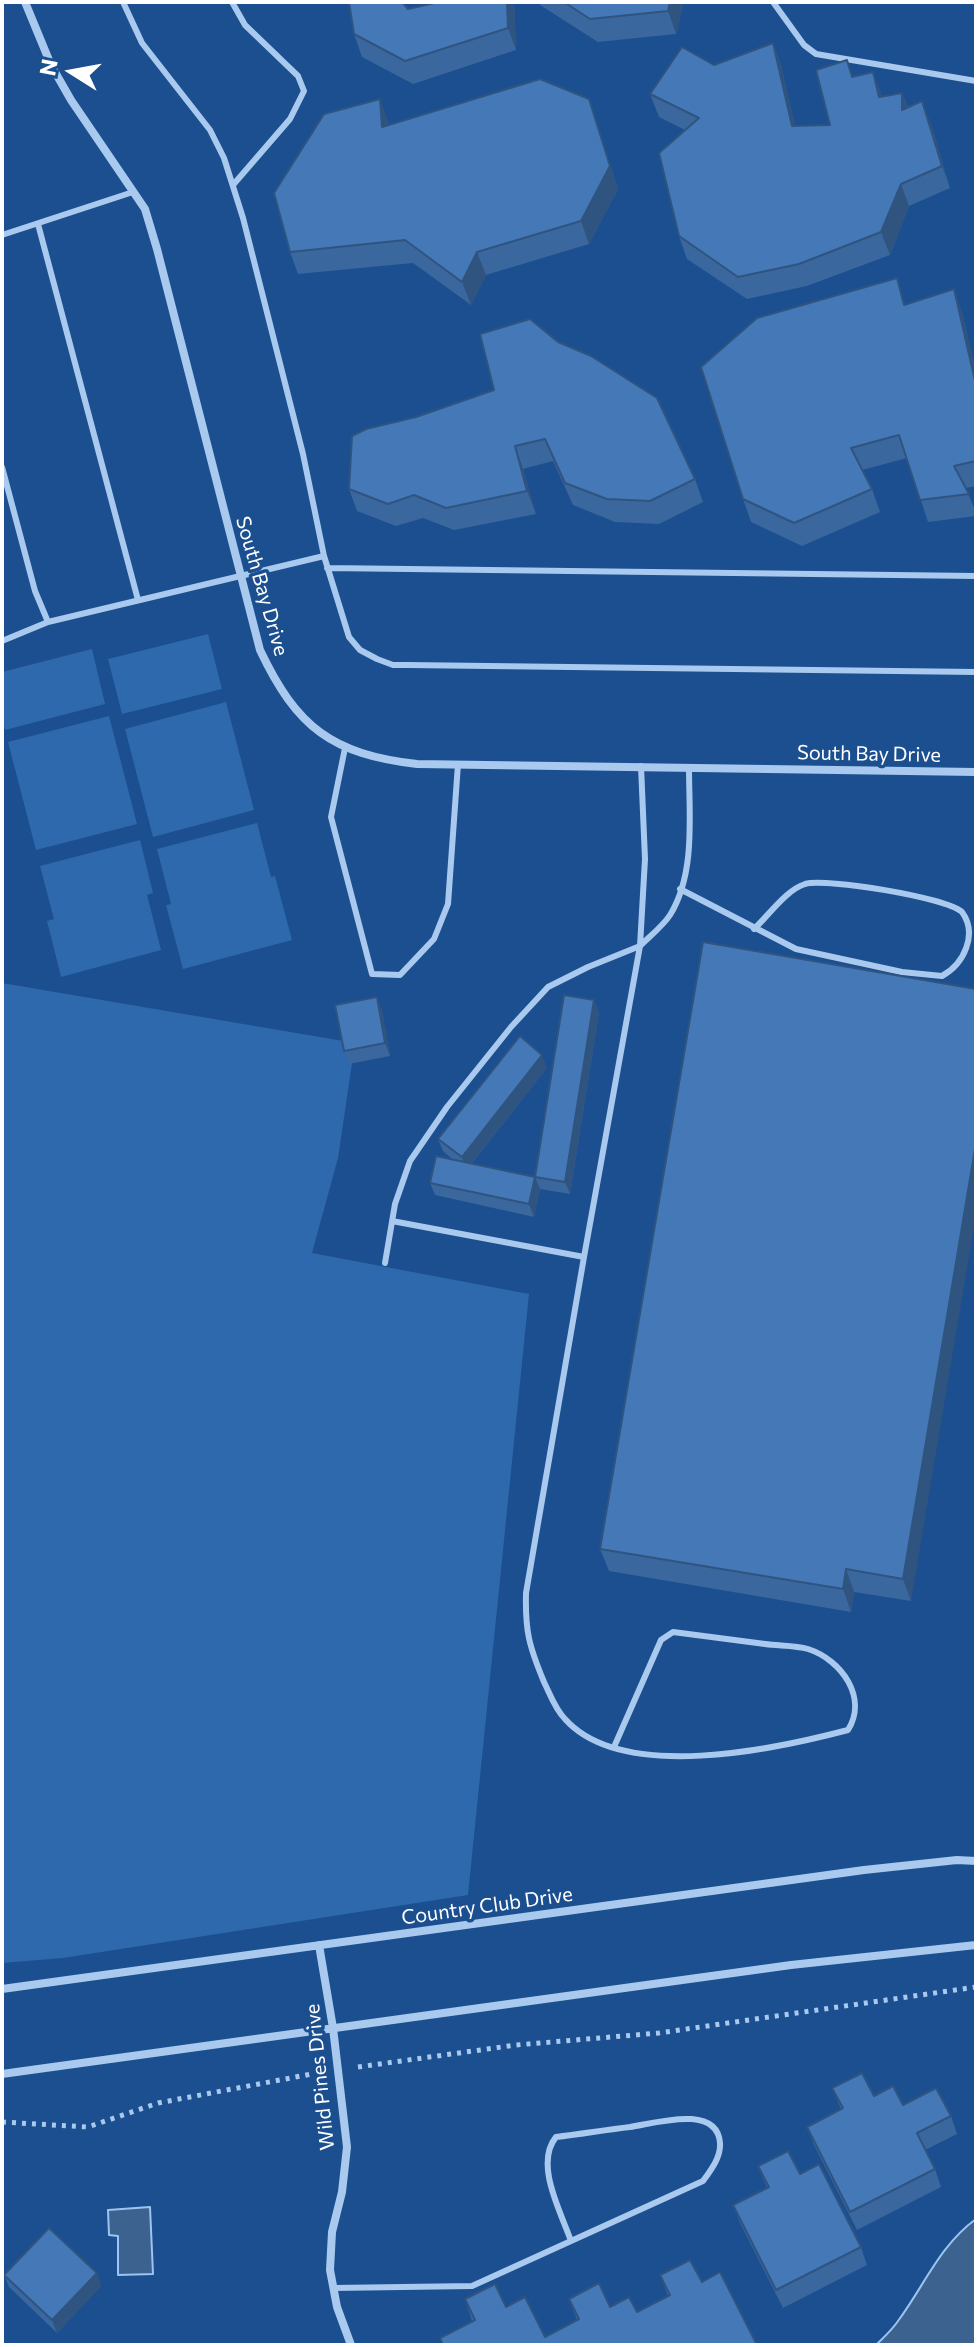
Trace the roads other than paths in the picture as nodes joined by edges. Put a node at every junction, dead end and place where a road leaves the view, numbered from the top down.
1 (25, 2) edge
2 (123, 2) edge
3 (232, 2) edge
4 (773, 2) edge
5 (976, 81) edge
6 (233, 185) junction
7 (133, 192) junction
8 (38, 224) junction
9 (2, 235) edge
10 (2, 467) edge
11 (324, 556) junction
12 (327, 568) junction
13 (241, 574) junction
14 (976, 576) edge
15 (138, 600) junction
16 (48, 622) junction
17 (2, 641) edge
18 (976, 672) edge
19 (345, 748) junction
20 (458, 764) junction
21 (641, 766) junction
22 (689, 768) junction
23 (976, 772) edge
24 (680, 889) junction
25 (754, 929) junction
26 (640, 946) junction
27 (392, 1221) junction
28 (584, 1257) junction
29 (385, 1263) dead end
30 (614, 1747) junction
31 (976, 1861) edge
32 (319, 1945) junction
33 (976, 1945) edge
34 (2, 1989) edge
35 (333, 2028) junction
36 (2, 2074) edge
37 (571, 2241) junction
38 (333, 2288) junction
39 (351, 2345) edge

1 - 7 street, South Bay Drive
2 - 6 lane
3 - 6 lane
4 - 5 lane
6 - 11 lane
7 - 8 lane
7 - 13 street, South Bay Drive
8 - 9 lane
8 - 15 lane
10 - 16 lane
11 - 12 lane
11 - 13 lane
12 - 14 lane
12 - 18 lane
13 - 15 lane
13 - 19 street, South Bay Drive
15 - 16 lane
16 - 17 lane
19 - 20 street, South Bay Drive
19 - 20 lane
20 - 21 street, South Bay Drive
21 - 22 street, South Bay Drive
21 - 26 lane
22 - 23 street, South Bay Drive
22 - 24 lane
24 - 25 lane
24 - 26 lane
25 - 25 lane
26 - 27 lane
26 - 28 lane
27 - 28 lane
27 - 29 lane
28 - 30 lane
30 - 30 lane
31 - 32 street, Country Club Drive
32 - 34 street, Country Club Drive
32 - 35 street, Wild Pines Drive
33 - 35 street
35 - 36 street
35 - 38 street, Wild Pines Drive
37 - 37 lane
37 - 38 lane
38 - 39 street, Wild Pines Drive

